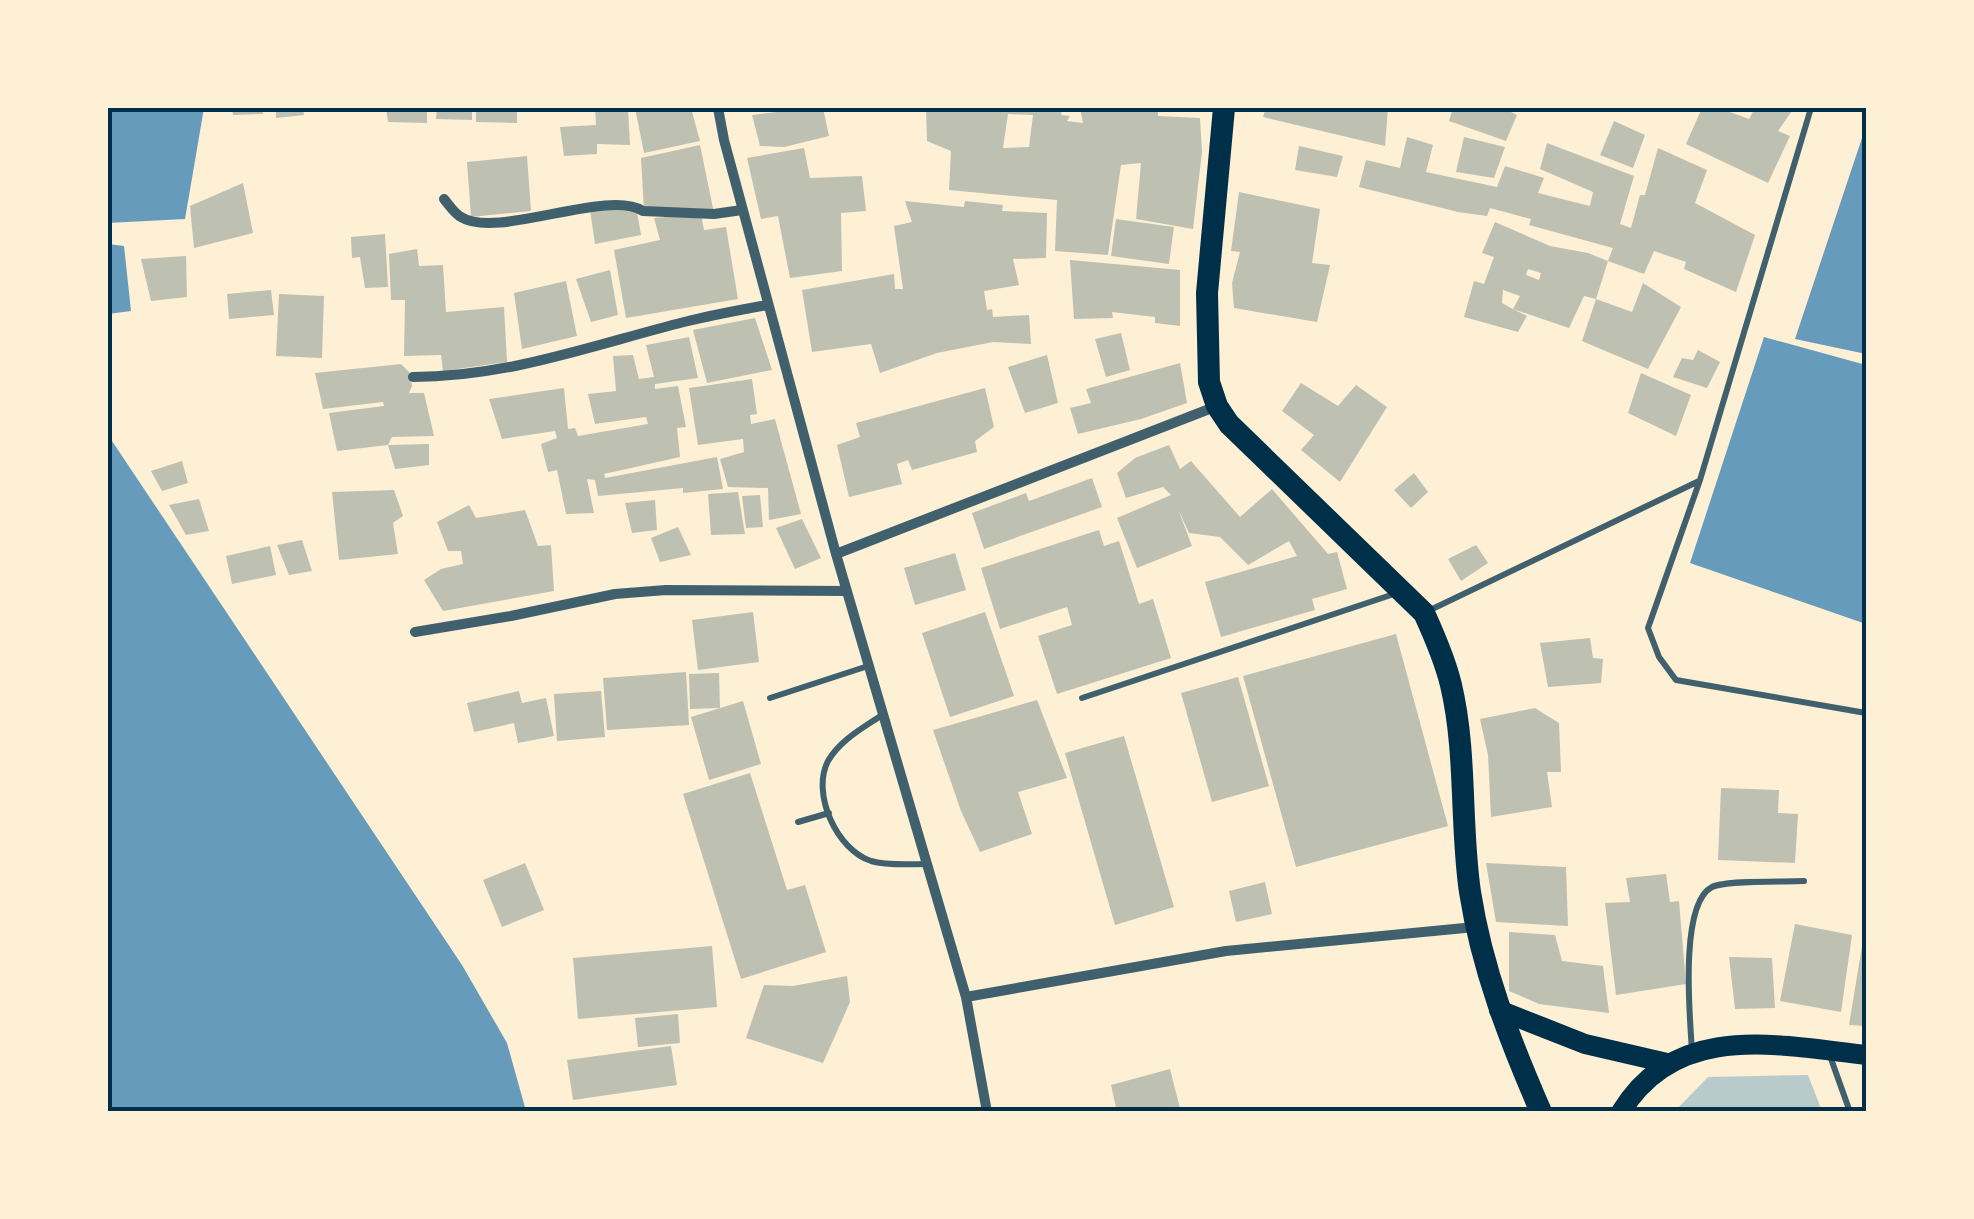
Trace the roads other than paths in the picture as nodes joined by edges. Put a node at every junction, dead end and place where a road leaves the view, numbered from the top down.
1 (718, 108) edge
2 (1224, 108) edge
3 (1811, 108) edge
4 (444, 200) dead end
5 (742, 210) junction
6 (768, 304) junction
7 (413, 377) dead end
8 (1217, 406) junction
9 (1700, 480) junction
10 (836, 554) junction
11 (1403, 590) junction
12 (847, 591) junction
13 (1424, 613) junction
14 (415, 632) dead end
15 (869, 666) junction
16 (770, 698) dead end
17 (1082, 698) dead end
18 (1866, 712) edge
19 (883, 714) junction
20 (829, 813) junction
21 (798, 822) dead end
22 (927, 864) junction
23 (1804, 880) dead end
24 (1477, 926) junction
25 (966, 997) junction
26 (1499, 1010) junction
27 (1828, 1050) junction
28 (1692, 1051) junction
29 (1866, 1055) edge
30 (1666, 1063) junction
31 (987, 1112) edge
32 (1541, 1112) edge
33 (1621, 1112) edge
34 (1850, 1112) edge

1 - 5 street
2 - 8 highway
3 - 9 lane
4 - 5 street
5 - 6 street
6 - 7 street
6 - 10 street
8 - 10 street
8 - 11 highway
9 - 13 lane
9 - 18 lane
10 - 12 street
11 - 13 highway
11 - 17 lane
12 - 14 street
12 - 15 street
13 - 24 highway
15 - 16 lane
15 - 19 street
19 - 20 lane
19 - 22 street
20 - 21 lane
20 - 22 lane
22 - 25 street
23 - 28 lane
24 - 25 street
24 - 26 highway
25 - 31 street
26 - 30 main road
26 - 32 highway
27 - 28 main road
27 - 29 main road
27 - 34 lane
28 - 30 main road
30 - 33 main road

